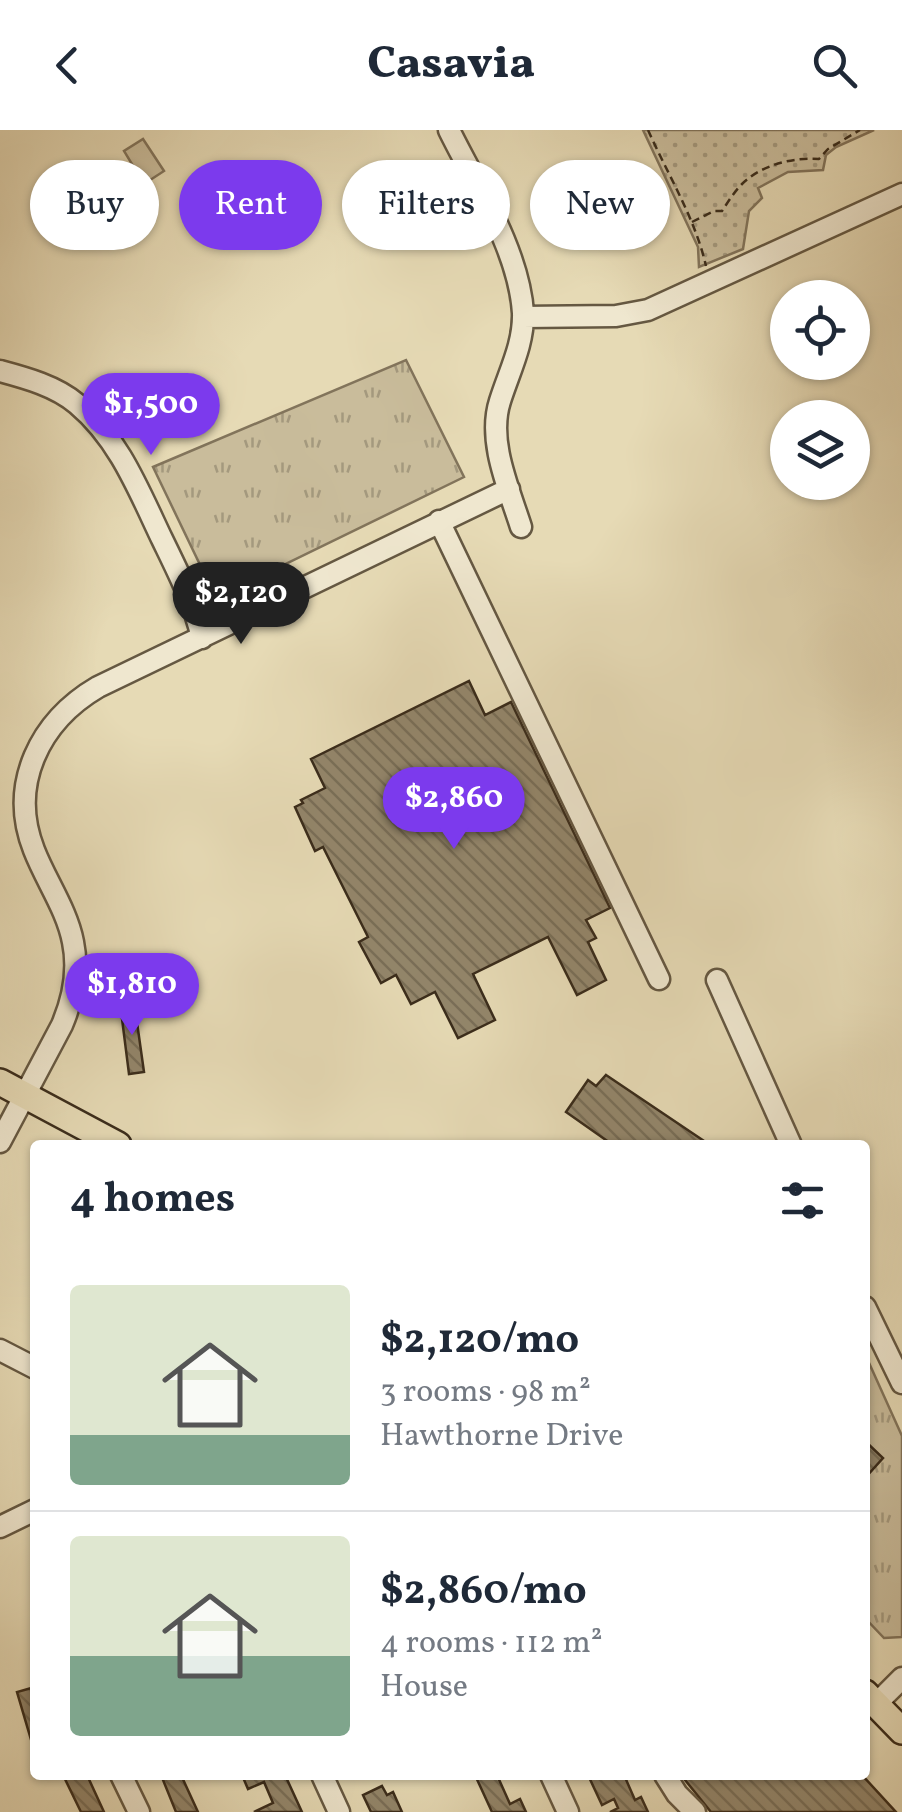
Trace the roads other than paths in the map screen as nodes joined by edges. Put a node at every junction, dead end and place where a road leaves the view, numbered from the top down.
1 (449, 130) edge
2 (902, 194) edge
3 (523, 316) junction
4 (0, 371) edge
5 (509, 490) junction
6 (439, 521) junction
7 (521, 527) dead end
8 (202, 638) junction
9 (659, 979) dead end
10 (717, 980) dead end
11 (0, 1082) edge
12 (25, 1095) junction
13 (109, 1140) edge
14 (790, 1140) edge
15 (0, 1142) edge
16 (870, 1317) edge
17 (0, 1350) edge
18 (30, 1365) edge
19 (902, 1383) edge
20 (30, 1512) edge
21 (0, 1527) edge
22 (902, 1678) edge
23 (870, 1699) edge
24 (902, 1730) edge
25 (123, 1780) edge
26 (324, 1780) edge
27 (553, 1780) edge
28 (668, 1780) edge
29 (139, 1812) edge
30 (340, 1812) edge
31 (568, 1812) edge
32 (694, 1812) edge

1 - 3 street
2 - 3 street
3 - 5 street
4 - 8 street
5 - 6 street
5 - 7 street
6 - 8 street
6 - 9 street
8 - 12 street
10 - 14 street
11 - 12 main road
12 - 13 main road
12 - 15 street
16 - 19 street
17 - 18 street
20 - 21 street
22 - 23 street
23 - 24 main road
25 - 29 street
26 - 30 street
27 - 31 street
28 - 32 street

